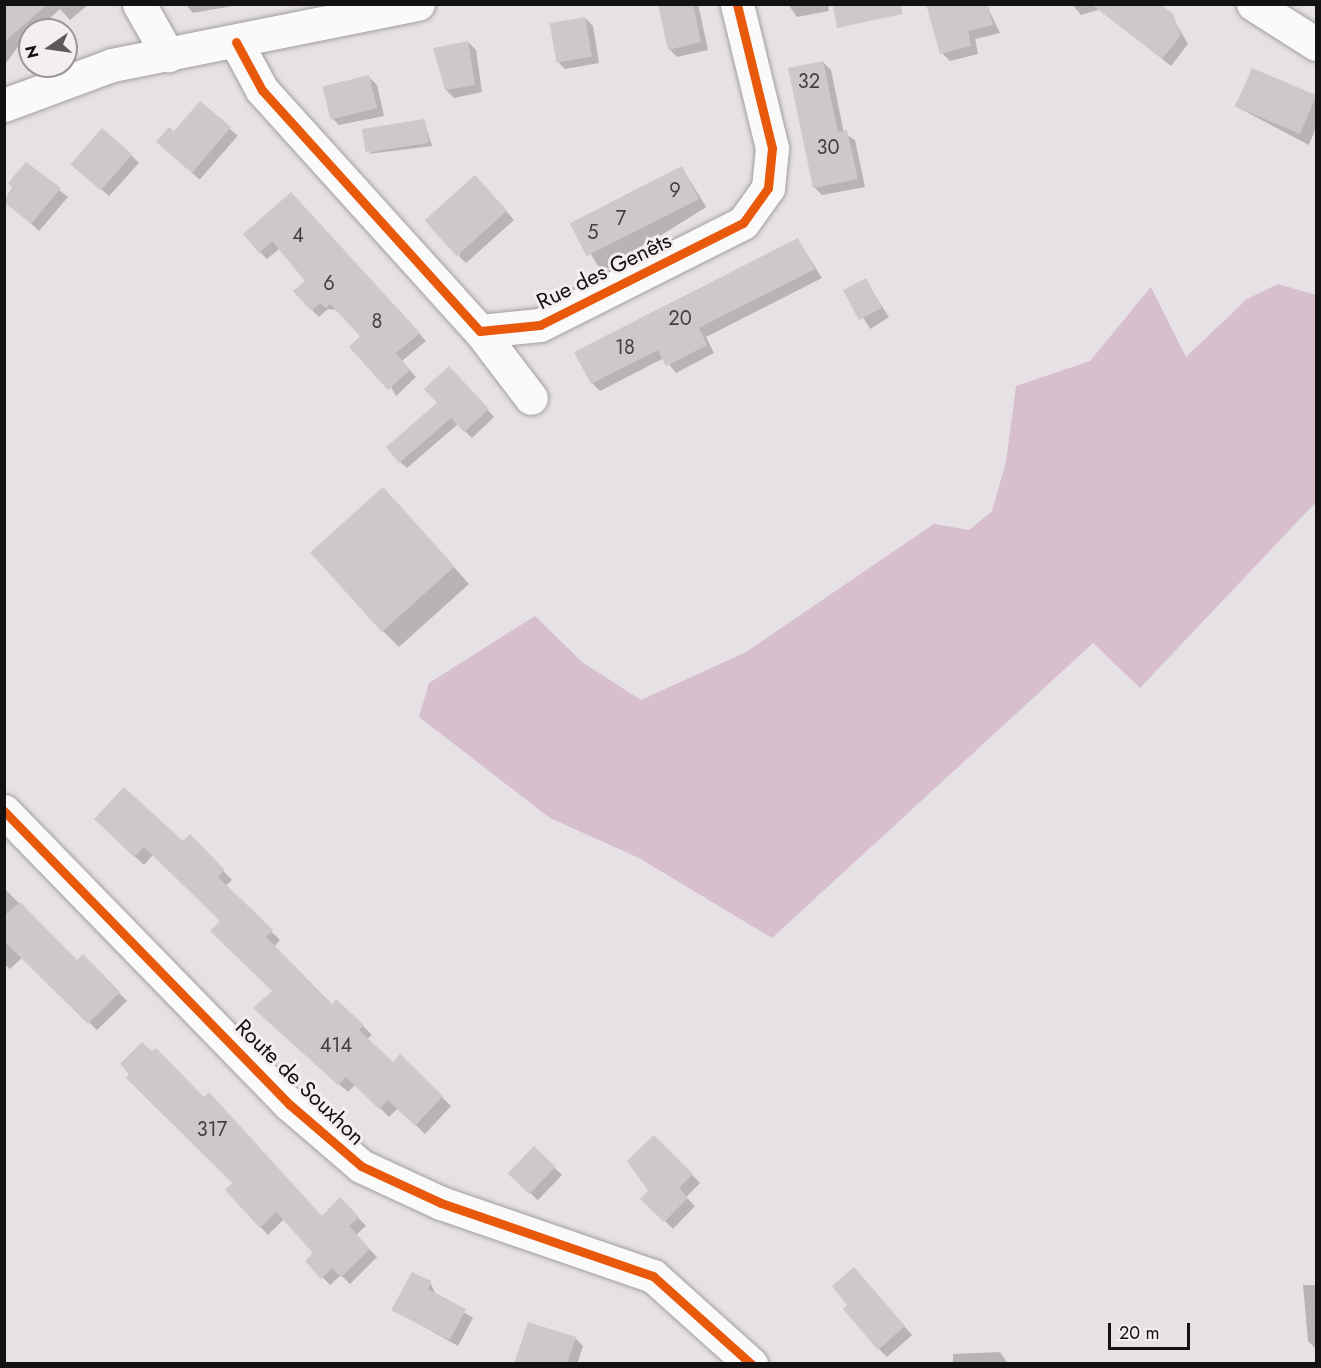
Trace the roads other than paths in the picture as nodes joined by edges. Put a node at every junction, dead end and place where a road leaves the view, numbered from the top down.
1 (139, 4) edge
2 (418, 4) edge
3 (737, 4) edge
4 (1253, 4) edge
5 (236, 42) junction
6 (1317, 44) edge
7 (168, 55) junction
8 (4, 105) edge
9 (480, 331) junction
10 (531, 398) dead end
11 (4, 811) edge
12 (751, 1364) edge

1 - 7 street
2 - 5 street
3 - 9 street, Rue des Genêts
4 - 6 street
5 - 7 street
5 - 9 street
7 - 8 street
9 - 10 street
11 - 12 street, Route de Souxhon

